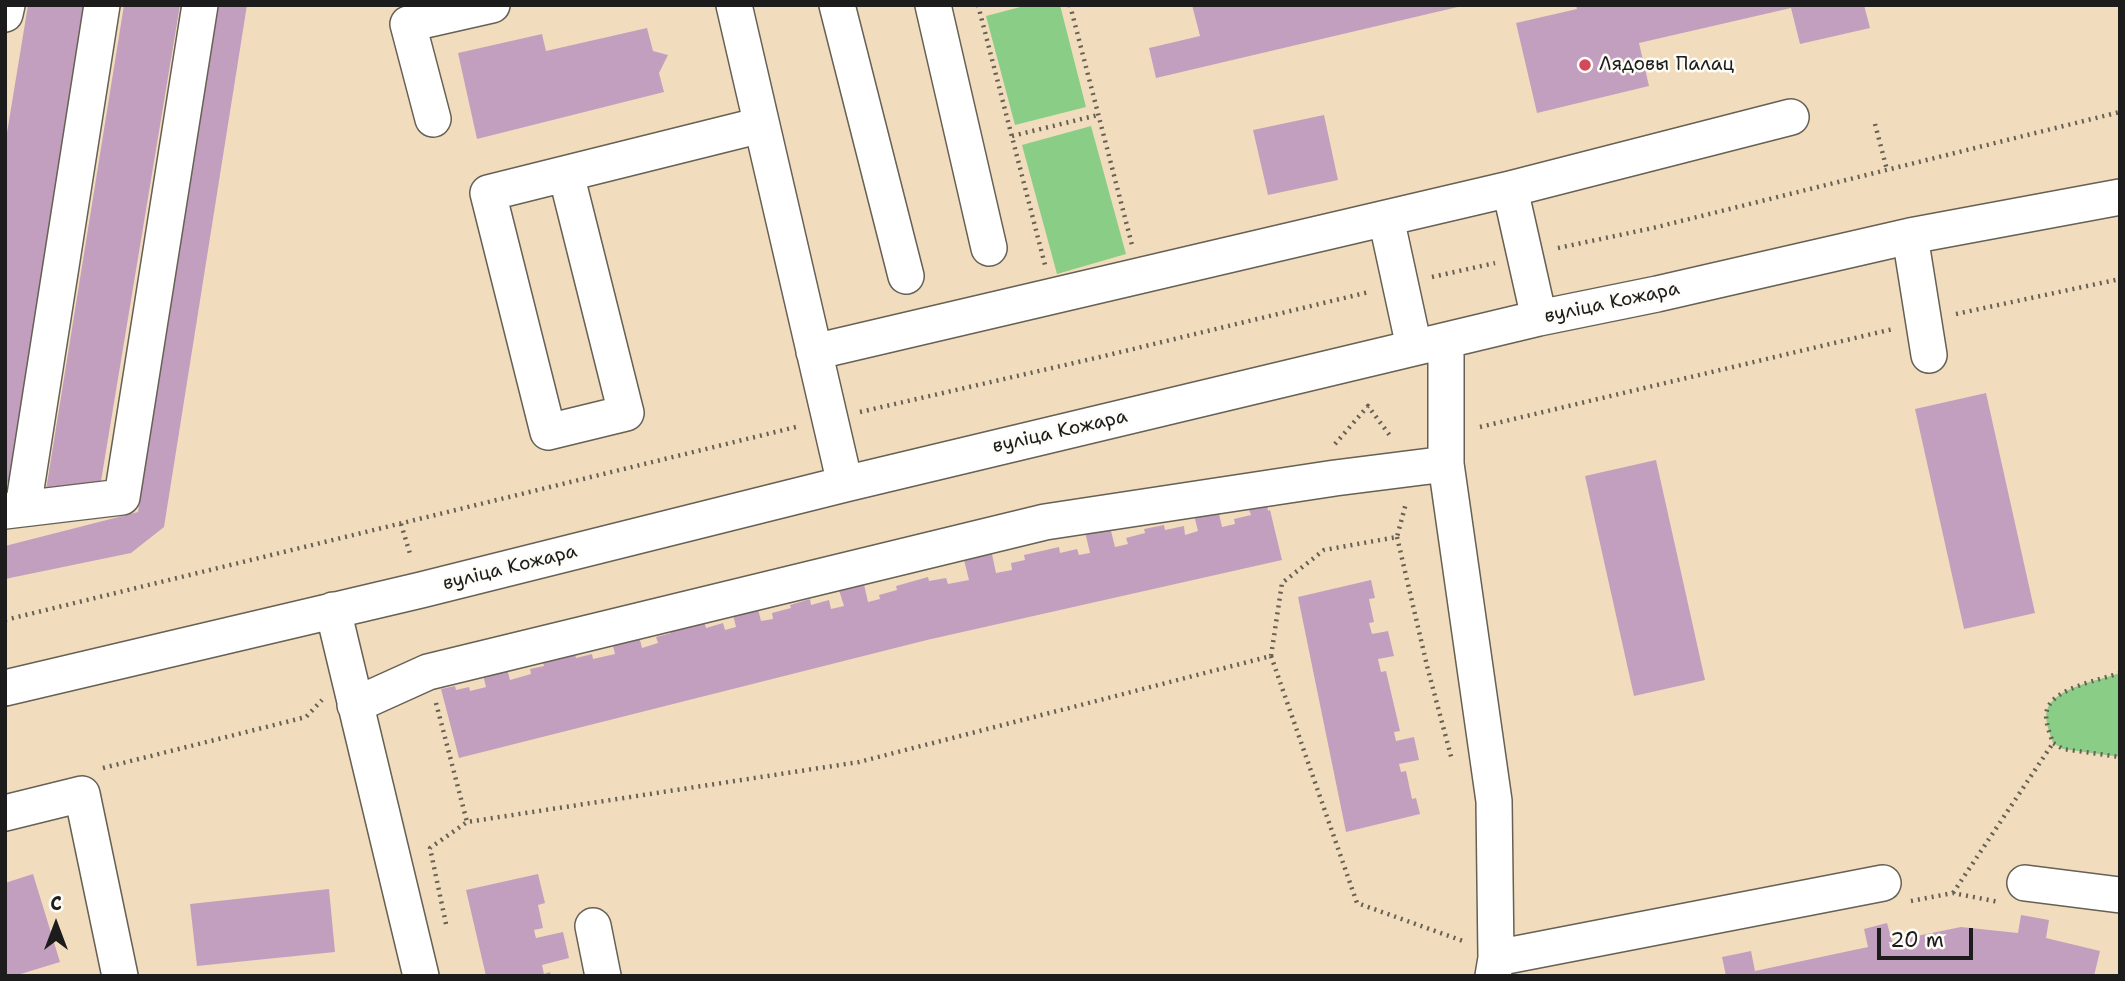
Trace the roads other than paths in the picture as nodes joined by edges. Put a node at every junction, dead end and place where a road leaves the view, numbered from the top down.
1 (7, 5) edge
2 (102, 5) edge
3 (200, 5) edge
4 (492, 5) edge
5 (734, 5) edge
6 (837, 5) edge
7 (933, 5) edge
8 (5, 14) edge
9 (1791, 117) dead end
10 (433, 119) dead end
11 (761, 125) junction
12 (566, 174) junction
13 (1510, 188) junction
14 (2120, 197) edge
15 (1387, 218) junction
16 (1910, 236) junction
17 (989, 248) dead end
18 (906, 276) dead end
19 (1539, 318) junction
20 (1430, 344) junction
21 (814, 352) junction
22 (1929, 355) dead end
23 (1436, 456) junction
24 (845, 484) junction
25 (14, 510) edge
26 (333, 610) junction
27 (5, 688) edge
28 (355, 705) junction
29 (5, 813) edge
30 (1883, 883) dead end
31 (2025, 883) dead end
32 (2120, 895) edge
33 (593, 926) dead end
34 (1487, 960) edge
35 (120, 976) edge
36 (421, 976) edge
37 (603, 976) edge

1 - 8 street
2 - 25 street
3 - 25 street
4 - 10 street
5 - 11 street
6 - 18 street
7 - 17 street
9 - 13 street
11 - 12 street
11 - 21 street
12 - 12 street
13 - 15 street
13 - 19 street
14 - 16 street, вуліца Кожара
15 - 20 street
15 - 21 street
16 - 19 street, вуліца Кожара
16 - 22 street
19 - 20 street, вуліца Кожара
20 - 23 street
20 - 24 street, вуліца Кожара
21 - 24 street
23 - 28 street
23 - 34 street
24 - 26 street, вуліца Кожара
26 - 27 street, вуліца Кожара
26 - 28 street
28 - 36 street
29 - 35 street
30 - 34 street
31 - 32 street
33 - 37 street

